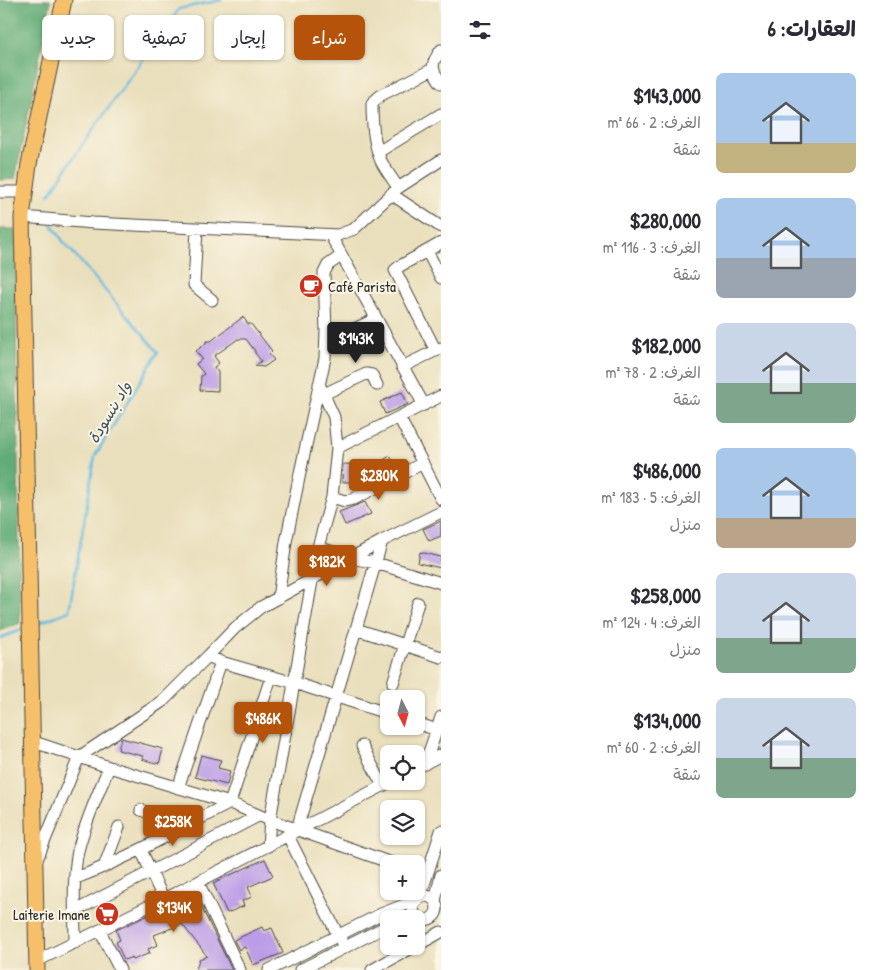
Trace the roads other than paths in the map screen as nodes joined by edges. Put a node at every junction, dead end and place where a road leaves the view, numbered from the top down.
1 (64, 0) edge
2 (441, 50) edge
3 (433, 69) junction
4 (441, 83) edge
5 (441, 114) edge
6 (378, 152) junction
7 (441, 160) edge
8 (394, 191) junction
9 (0, 192) edge
10 (24, 192) junction
11 (22, 217) junction
12 (441, 228) edge
13 (197, 229) junction
14 (331, 236) junction
15 (441, 243) edge
16 (427, 250) junction
17 (341, 256) junction
18 (441, 278) edge
19 (212, 300) dead end
20 (376, 319) junction
21 (326, 342) junction
22 (439, 350) edge
23 (402, 368) junction
24 (377, 385) dead end
25 (322, 389) junction
26 (441, 397) edge
27 (424, 405) junction
28 (399, 417) junction
29 (337, 448) junction
30 (423, 462) junction
31 (332, 497) junction
32 (441, 499) edge
33 (441, 512) edge
34 (382, 540) junction
35 (318, 547) junction
36 (351, 558) junction
37 (376, 563) junction
38 (312, 580) junction
39 (441, 583) edge
40 (278, 598) junction
41 (418, 603) dead end
42 (356, 629) junction
43 (405, 645) junction
44 (208, 656) junction
45 (441, 657) edge
46 (221, 662) junction
47 (271, 677) junction
48 (295, 683) junction
49 (393, 684) dead end
50 (336, 696) junction
51 (380, 711) edge
52 (441, 717) edge
53 (425, 726) edge
54 (437, 730) junction
55 (31, 741) junction
56 (362, 746) dead end
57 (441, 755) edge
58 (79, 757) junction
59 (425, 757) edge
60 (425, 764) edge
61 (109, 767) junction
62 (380, 773) edge
63 (178, 788) junction
64 (380, 788) edge
65 (230, 803) junction
66 (141, 810) dead end
67 (258, 816) junction
68 (270, 820) junction
69 (184, 826) junction
70 (119, 827) dead end
71 (295, 831) junction
72 (441, 831) edge
73 (268, 846) junction
74 (141, 850) junction
75 (380, 859) edge
76 (425, 865) edge
77 (35, 866) junction
78 (104, 867) junction
79 (152, 872) junction
80 (425, 875) edge
81 (76, 878) junction
82 (440, 878) edge
83 (198, 882) junction
84 (425, 897) edge
85 (164, 898) junction
86 (416, 900) edge
87 (438, 904) edge
88 (75, 911) junction
89 (425, 918) edge
90 (425, 921) edge
91 (441, 926) edge
92 (380, 929) edge
93 (100, 931) junction
94 (441, 932) edge
95 (338, 935) junction
96 (425, 941) edge
97 (76, 943) junction
98 (344, 947) junction
99 (400, 955) edge
100 (37, 966) edge
101 (120, 970) edge
102 (240, 970) edge
103 (269, 970) edge
104 (300, 970) edge
105 (372, 970) edge

1 - 10 main road
2 - 3 street
3 - 4 street
3 - 6 street
5 - 6 street
6 - 8 street
7 - 8 street
8 - 12 street
8 - 14 street
9 - 10 street
10 - 11 main road
11 - 13 street
11 - 55 main road
13 - 14 street
13 - 19 street
14 - 17 street
15 - 16 street
16 - 18 street
16 - 22 street
17 - 20 street
17 - 21 street
20 - 21 street
20 - 23 street
21 - 25 street
22 - 23 street
23 - 27 street
24 - 25 street
25 - 29 street
25 - 40 street
26 - 27 street
27 - 28 street
28 - 29 street
28 - 30 street
29 - 31 street
30 - 31 street
30 - 32 street
31 - 35 street
33 - 34 street
34 - 36 street
34 - 37 street
35 - 36 street
35 - 38 street
36 - 37 street
36 - 38 street
37 - 39 street
37 - 42 street
38 - 40 street
38 - 48 street
40 - 44 street
41 - 43 street
42 - 43 street
42 - 50 street
43 - 45 street
43 - 49 street
44 - 46 street
44 - 58 street
46 - 47 street
46 - 63 street
47 - 48 street
47 - 65 street
48 - 50 street
48 - 68 street
50 - 51 street
50 - 71 street
52 - 54 street
53 - 54 street
54 - 59 street
55 - 58 street
55 - 77 main road
56 - 62 street
57 - 60 street
58 - 61 street
58 - 77 street
61 - 63 street
61 - 81 street
63 - 65 street
64 - 71 street
65 - 67 street
65 - 69 street
66 - 69 street
67 - 68 street
67 - 79 street
68 - 71 street
68 - 73 street
69 - 74 street
70 - 78 street
71 - 73 street
71 - 75 street
71 - 95 street
72 - 76 street
73 - 83 street
74 - 78 street
74 - 79 street
77 - 100 main road
78 - 81 street
79 - 85 street
79 - 88 street
80 - 82 street
81 - 88 street
82 - 87 street
83 - 85 street
83 - 102 street
84 - 87 street
85 - 93 street
86 - 95 street
87 - 89 street
88 - 97 street
90 - 91 street
92 - 98 street
93 - 97 street
93 - 101 street
94 - 96 street
95 - 98 street
95 - 103 street
97 - 100 street
98 - 104 street
99 - 105 street

